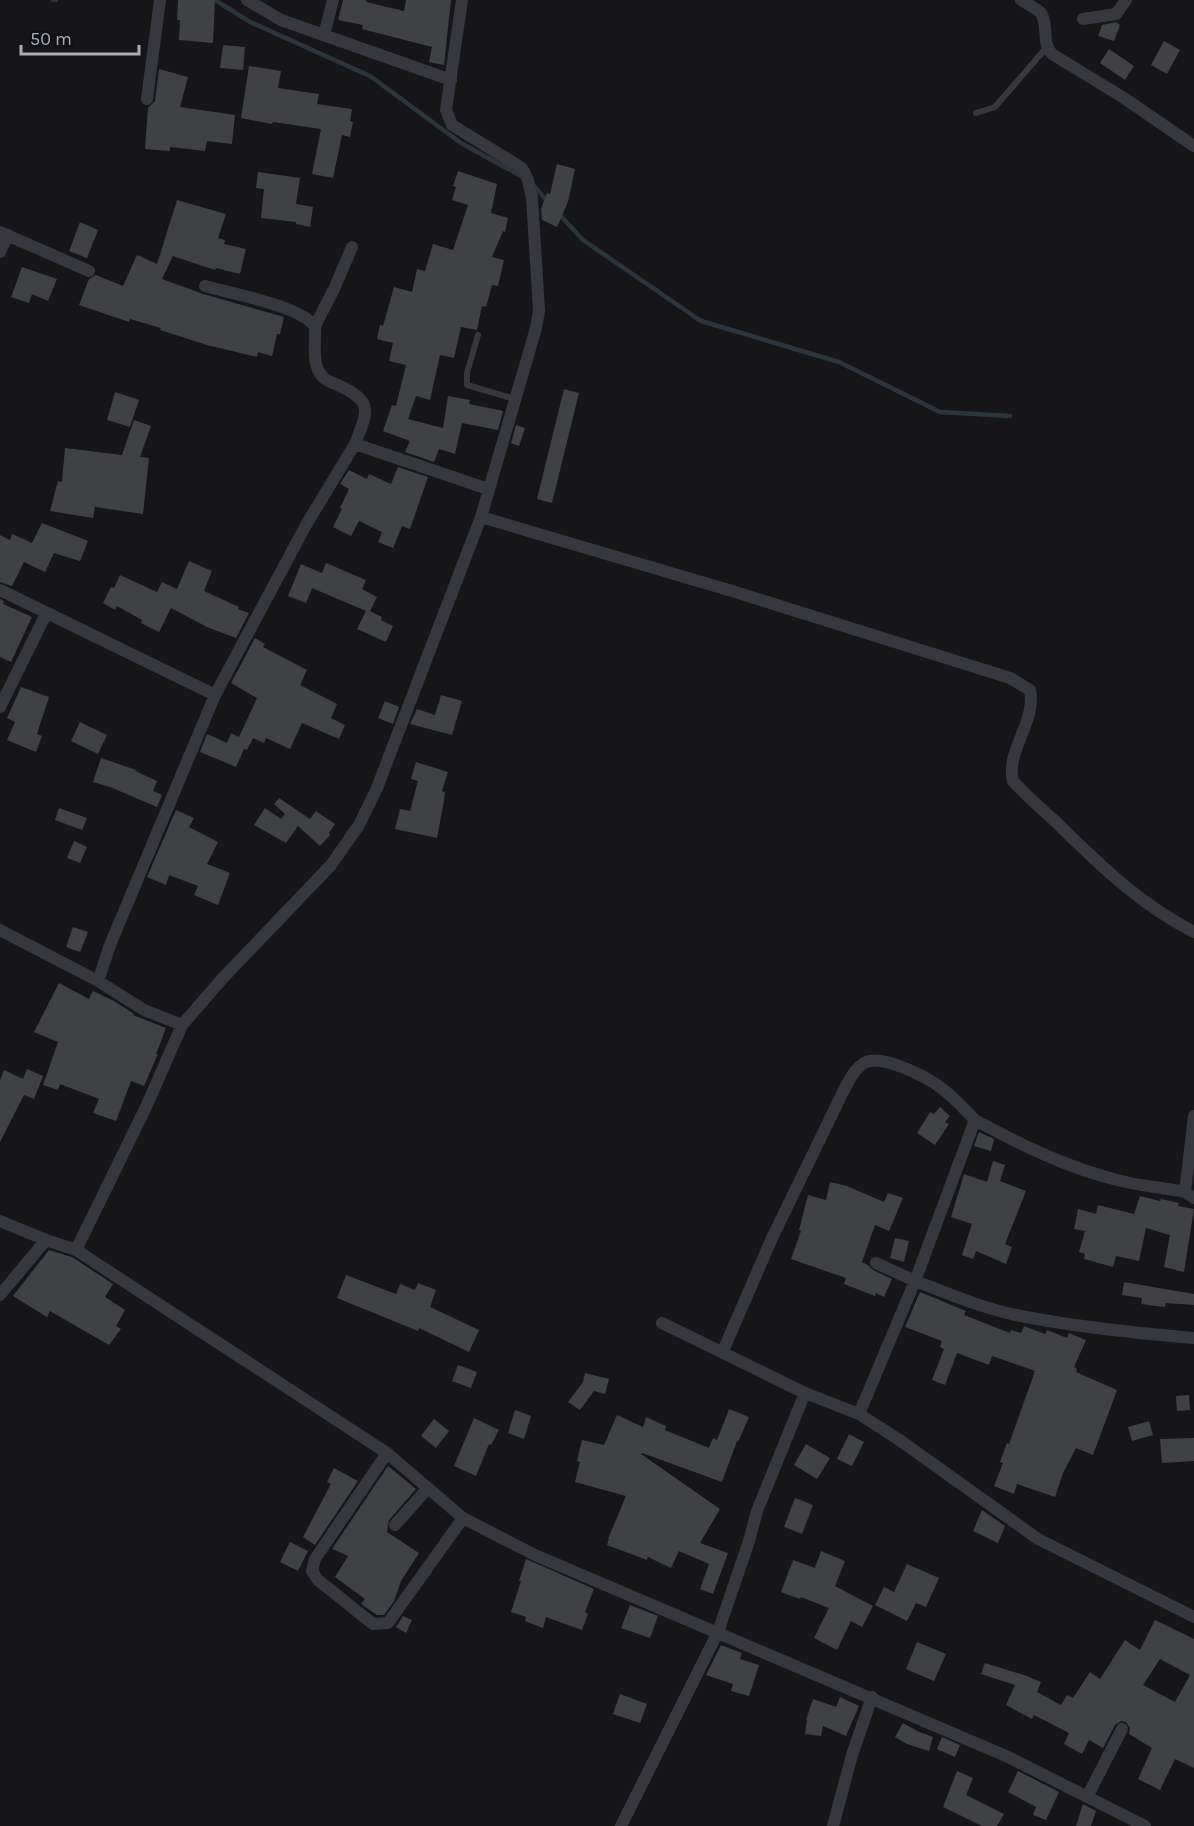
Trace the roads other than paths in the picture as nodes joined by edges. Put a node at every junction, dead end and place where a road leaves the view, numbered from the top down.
1 (160, 0) edge
2 (248, 0) edge
3 (333, 0) edge
4 (462, 0) edge
5 (1021, 0) edge
6 (1126, 0) edge
7 (1083, 19) dead end
8 (324, 35) junction
9 (1046, 48) junction
10 (452, 81) junction
11 (147, 99) dead end
12 (976, 113) dead end
13 (1194, 146) edge
14 (4, 234) edge
15 (352, 247) dead end
16 (0, 252) edge
17 (88, 271) dead end
18 (205, 286) dead end
19 (315, 326) junction
20 (478, 335) dead end
21 (515, 399) junction
22 (355, 444) junction
23 (488, 489) junction
24 (482, 517) junction
25 (0, 590) edge
26 (46, 614) junction
27 (214, 695) junction
28 (0, 707) edge
29 (0, 930) edge
30 (1194, 932) edge
31 (98, 981) junction
32 (182, 1024) junction
33 (1194, 1116) edge
34 (975, 1120) junction
35 (1190, 1195) edge
36 (0, 1221) edge
37 (46, 1240) junction
38 (76, 1250) junction
39 (876, 1263) dead end
40 (915, 1281) junction
41 (0, 1295) edge
42 (662, 1323) dead end
43 (1194, 1338) edge
44 (723, 1351) junction
45 (805, 1393) junction
46 (859, 1414) junction
47 (387, 1453) junction
48 (428, 1488) junction
49 (463, 1518) junction
50 (395, 1525) dead end
51 (1194, 1617) edge
52 (718, 1632) junction
53 (872, 1697) junction
54 (1122, 1729) dead end
55 (1087, 1797) junction
56 (621, 1826) edge
57 (833, 1826) edge
58 (1145, 1826) edge

1 - 11 street
2 - 8 street
3 - 8 street
4 - 10 street
5 - 9 street
6 - 7 street
8 - 10 street
9 - 12 lane
9 - 13 street
10 - 21 street
14 - 16 street
14 - 17 street
15 - 19 street
18 - 19 street
19 - 22 street
20 - 21 lane
21 - 23 street
22 - 23 street
22 - 27 street
23 - 24 street
24 - 30 street
24 - 32 street
25 - 26 street
26 - 27 street
26 - 28 street
27 - 31 street
29 - 31 street
31 - 32 street
32 - 38 street
33 - 35 street
34 - 35 street
34 - 40 street
34 - 44 street
36 - 37 street
37 - 38 street
37 - 41 street
38 - 47 street
39 - 40 street
40 - 43 street
40 - 46 street
42 - 44 street
44 - 45 street
45 - 46 street
45 - 52 street
46 - 51 street
47 - 48 street
47 - 49 street
48 - 49 street
48 - 50 street
49 - 52 street
52 - 53 street
52 - 56 street
53 - 55 street
53 - 57 street
54 - 55 street
55 - 58 street

